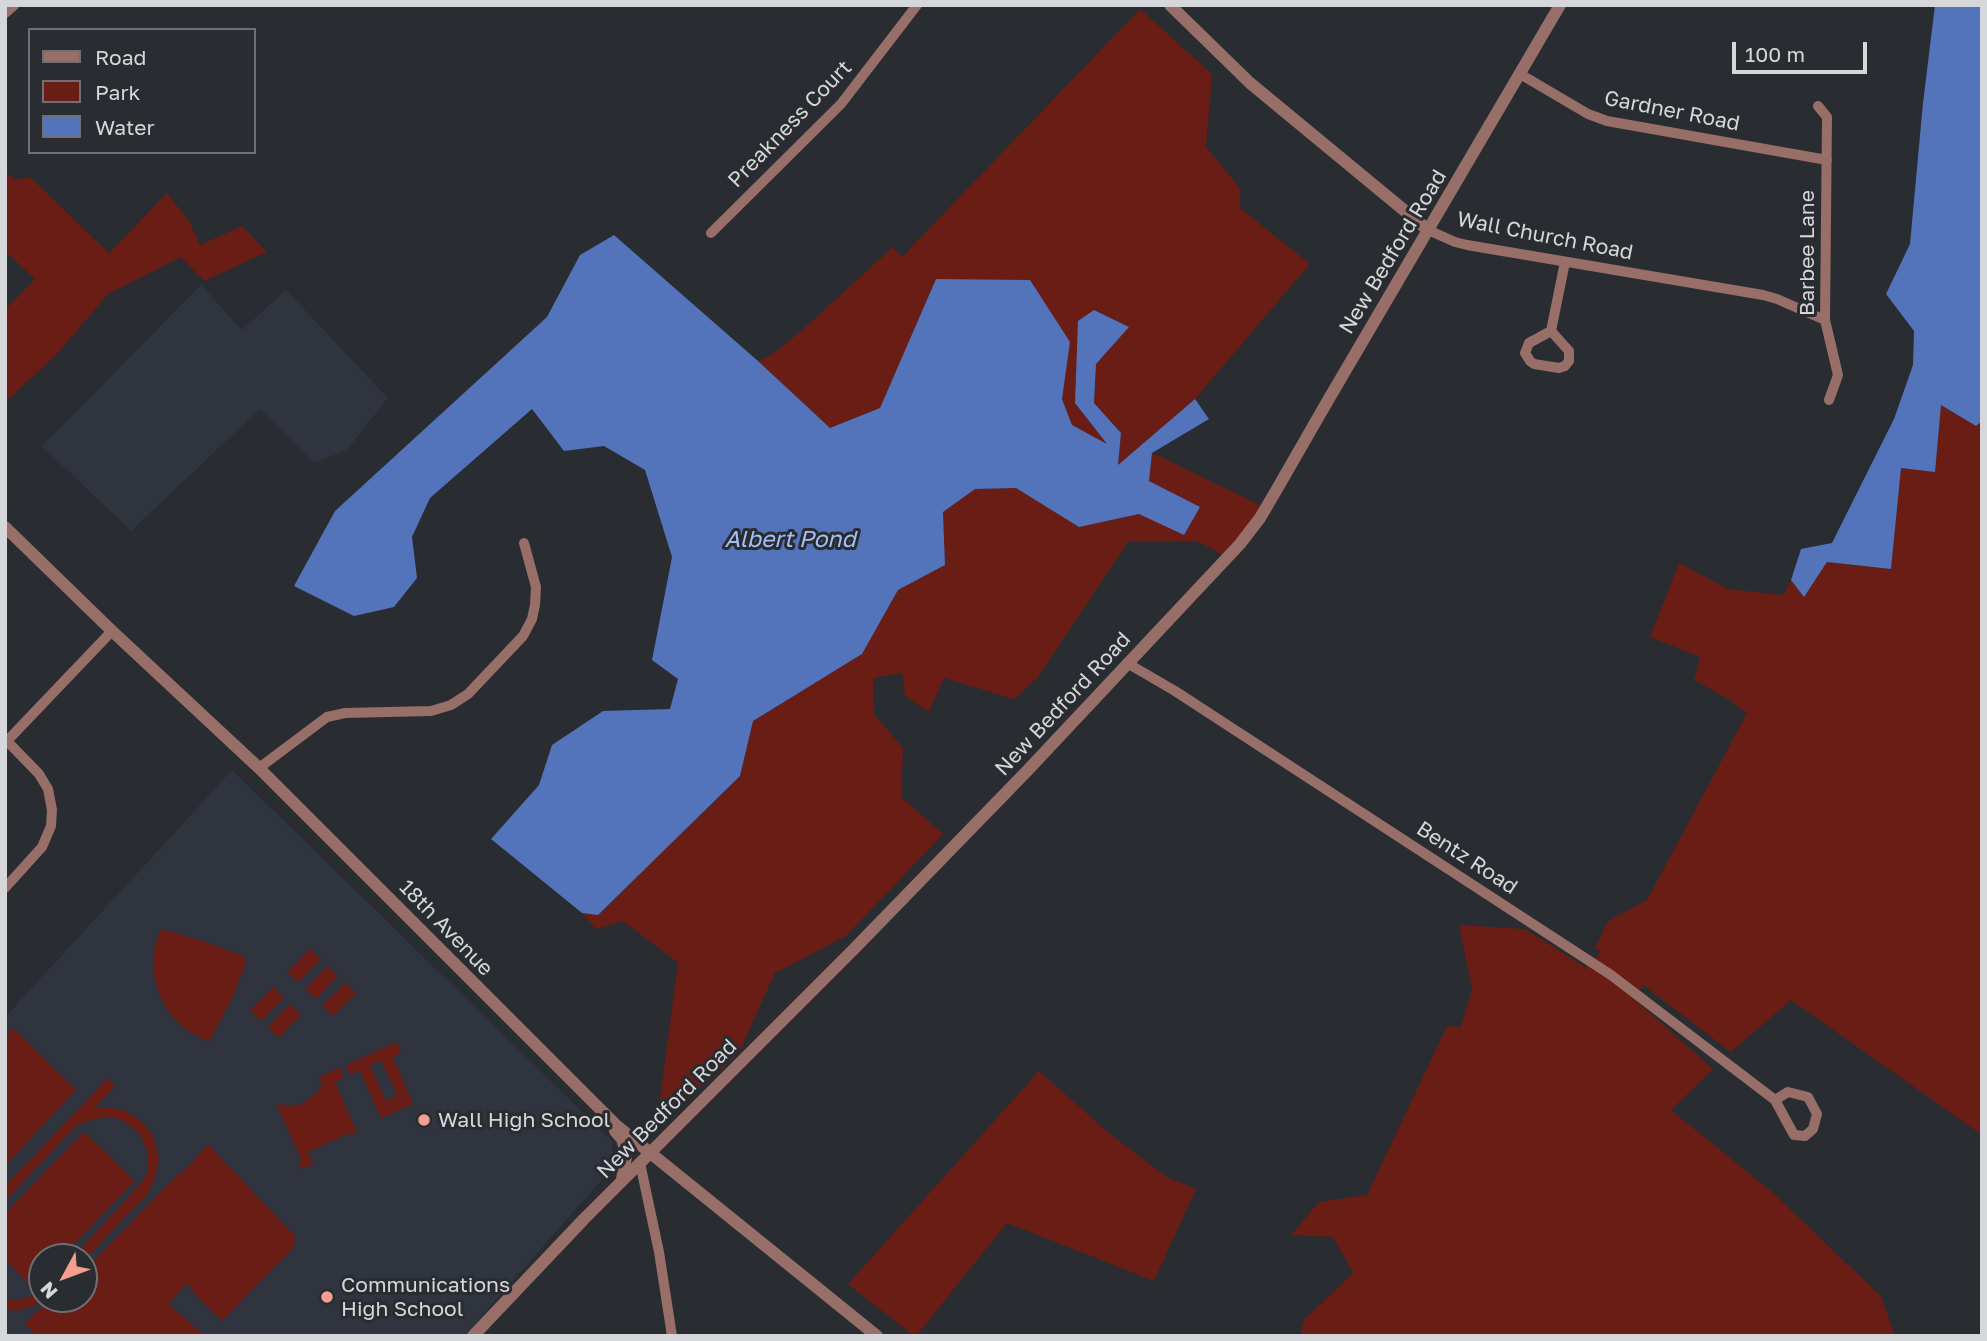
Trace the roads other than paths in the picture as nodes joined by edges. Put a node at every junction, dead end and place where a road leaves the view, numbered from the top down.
1 (13, 5) edge
2 (917, 5) edge
3 (1170, 5) edge
4 (1560, 5) edge
5 (5, 12) edge
6 (1520, 74) junction
7 (1818, 106) dead end
8 (1827, 160) junction
9 (1428, 230) junction
10 (711, 233) dead end
11 (1565, 261) junction
12 (1825, 320) junction
13 (1551, 331) junction
14 (1829, 400) dead end
15 (5, 527) edge
16 (524, 543) dead end
17 (112, 631) junction
18 (1127, 663) junction
19 (6, 740) edge
20 (258, 768) junction
21 (5, 888) edge
22 (588, 1099) junction
23 (1775, 1100) junction
24 (651, 1154) junction
25 (640, 1163) junction
26 (621, 1181) junction
27 (473, 1336) edge
28 (672, 1336) edge
29 (877, 1336) edge

1 - 5 street
2 - 10 street, Preakness Court
3 - 9 street, Wall Church Road
4 - 6 street, New Bedford Road
6 - 8 street, Gardner Road
6 - 9 street, New Bedford Road
7 - 8 street, Barbee Lane
8 - 12 street, Barbee Lane
9 - 11 street, Wall Church Road
9 - 18 street, New Bedford Road
11 - 12 street, Wall Church Road
11 - 13 street
12 - 14 street, Barbee Lane
13 - 13 street
15 - 17 street, 18th Avenue
16 - 20 street
17 - 19 street
17 - 20 street, 18th Avenue
18 - 23 street, Bentz Road
18 - 24 street, New Bedford Road
19 - 21 street
20 - 22 street, 18th Avenue
22 - 24 street, 18th Avenue
22 - 26 street
23 - 23 street, Bentz Road
24 - 25 street, New Bedford Road
24 - 29 street, 18th Avenue
25 - 26 street, New Bedford Road
25 - 28 street
26 - 27 street, New Bedford Road

